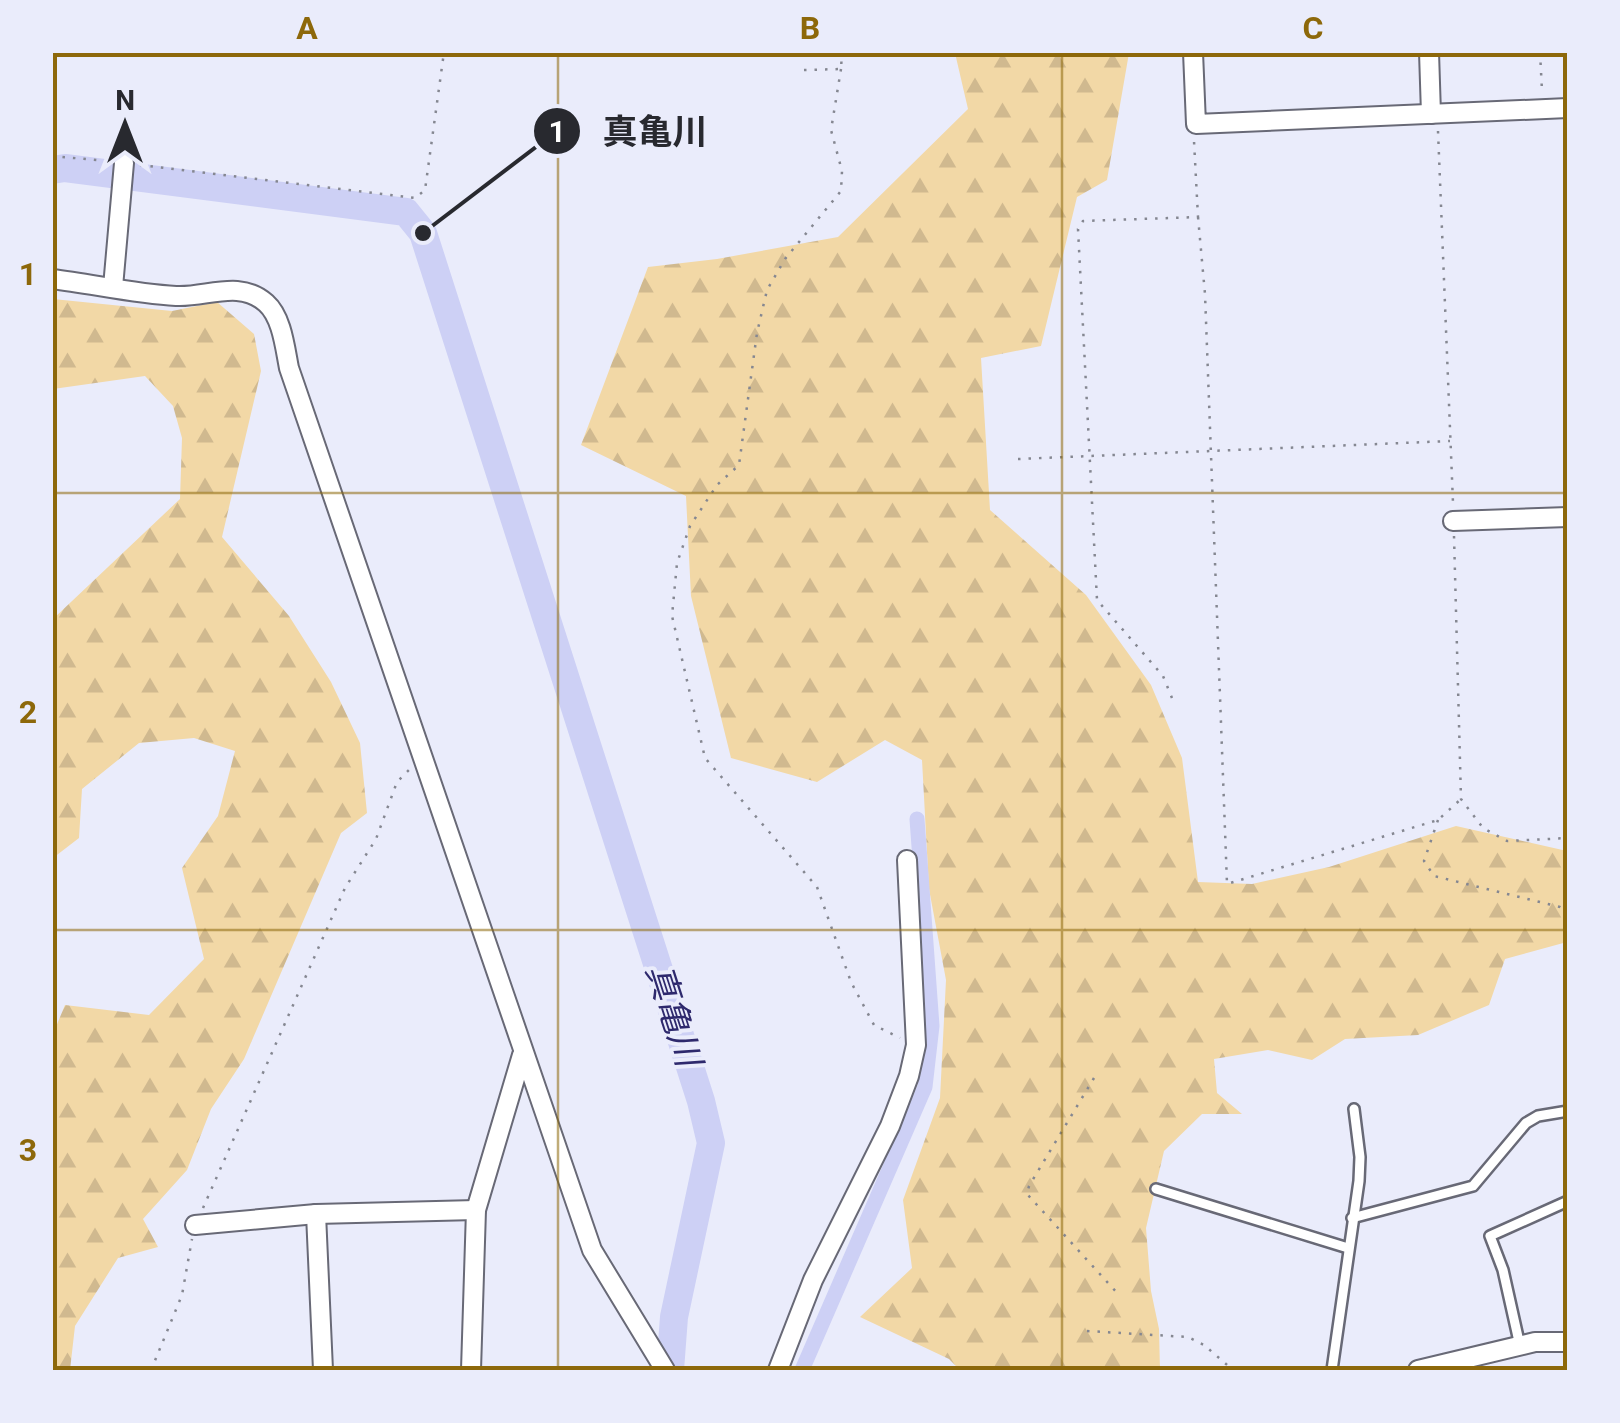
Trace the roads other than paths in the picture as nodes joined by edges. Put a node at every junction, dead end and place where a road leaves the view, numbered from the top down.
1 (1193, 52) edge
2 (1429, 52) edge
3 (1568, 108) edge
4 (1434, 114) junction
5 (124, 163) road end
6 (52, 279) edge
7 (113, 287) junction
8 (1568, 517) edge
9 (1453, 522) road end
10 (907, 860) dead end
11 (522, 1055) junction
12 (1354, 1109) dead end
13 (1568, 1110) edge
14 (1156, 1190) dead end
15 (1568, 1201) edge
16 (476, 1210) junction
17 (316, 1214) junction
18 (1352, 1218) junction
19 (195, 1225) road end
20 (1348, 1248) junction
21 (1568, 1342) edge
22 (1520, 1346) junction
23 (663, 1367) edge
24 (323, 1370) edge
25 (471, 1370) edge
26 (778, 1370) edge
27 (1332, 1370) edge
28 (1418, 1370) edge

1 - 4 street
2 - 4 street
3 - 4 street
5 - 7 street
6 - 7 street
7 - 11 street
8 - 9 street
10 - 26 street
11 - 16 street
11 - 23 street
12 - 18 lane
13 - 18 lane
14 - 20 lane
15 - 22 lane
16 - 17 street
16 - 25 street
17 - 19 street
17 - 24 street
18 - 20 lane
20 - 27 lane
21 - 22 street
22 - 28 street

